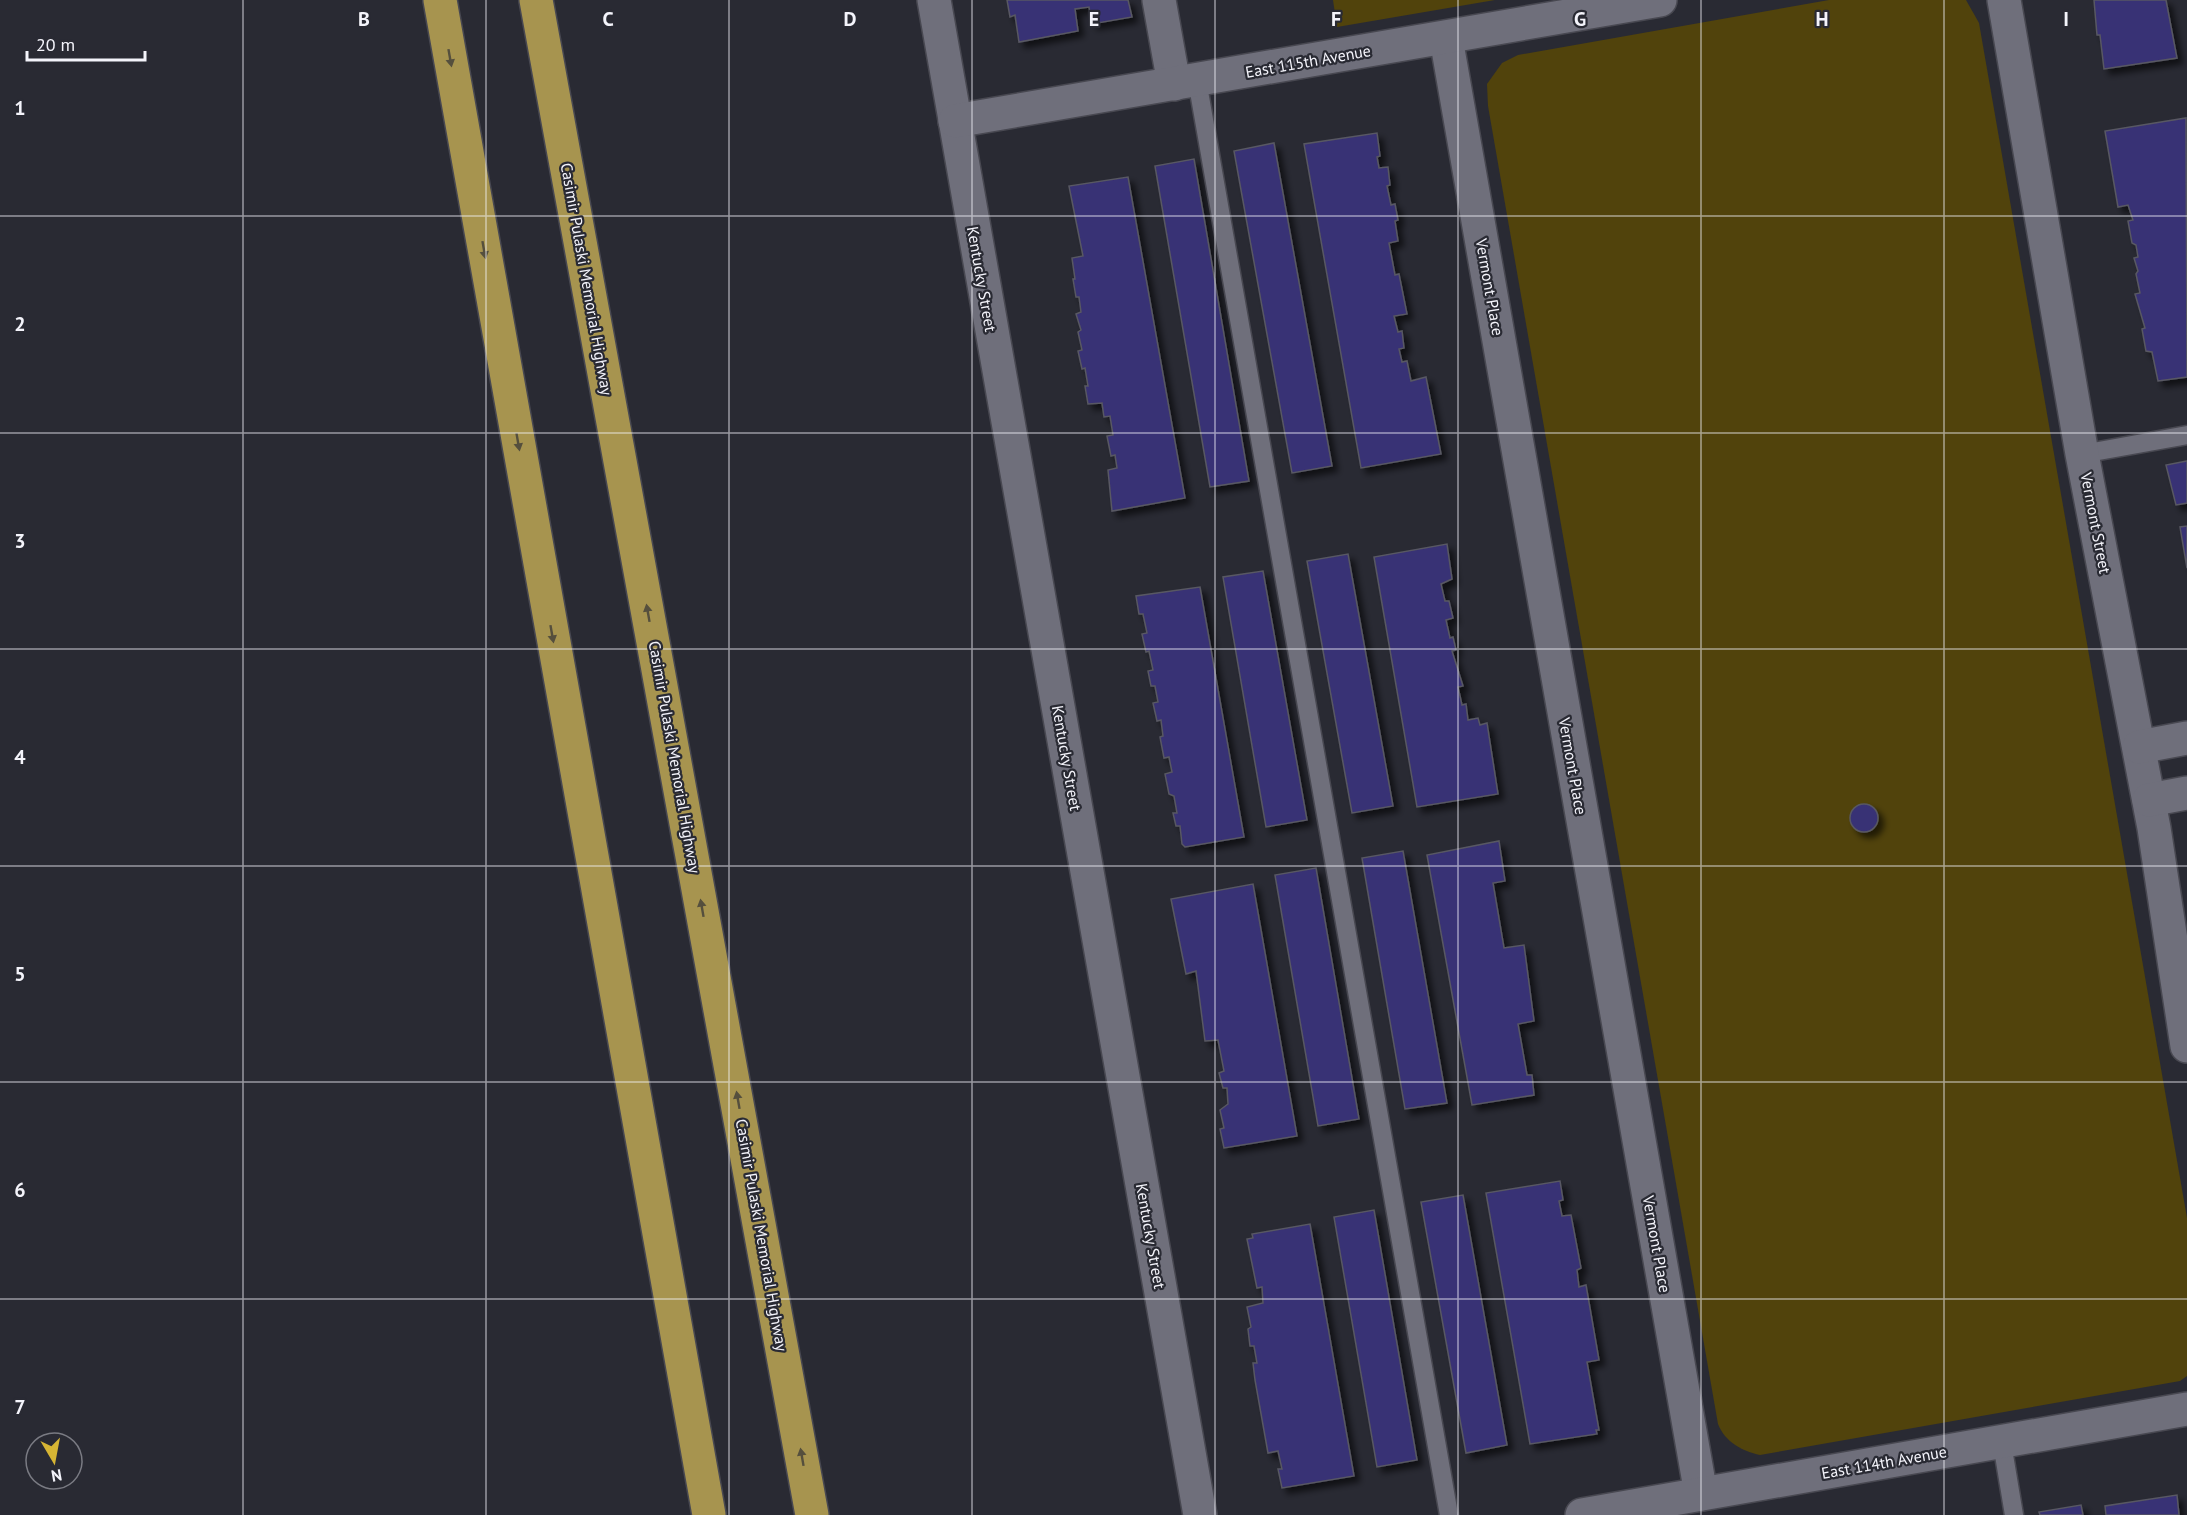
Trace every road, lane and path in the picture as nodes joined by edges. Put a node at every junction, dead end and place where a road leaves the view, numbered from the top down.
1 (440, 0) edge
2 (536, 0) edge
3 (934, 0) edge
4 (1159, 0) edge
5 (1660, 0) edge
6 (2004, 0) edge
7 (1446, 38) junction
8 (1185, 82) junction
9 (955, 121) junction
10 (2187, 435) edge
11 (2082, 454) junction
12 (2187, 738) edge
13 (2139, 747) junction
14 (2187, 793) edge
15 (2149, 800) junction
16 (2187, 1046) edge
17 (2187, 1409) edge
18 (2002, 1443) junction
19 (1701, 1494) junction
20 (709, 1515) edge
21 (812, 1515) edge
22 (1200, 1515) edge
23 (1449, 1515) edge
24 (1581, 1515) edge
25 (2014, 1515) edge

1 -> 20 highway
21 -> 2 highway, Casimir Pulaski Memorial Highway
3 - 9 street, Kentucky Street
4 - 8 street
5 - 7 street, East 115th Avenue
6 - 11 street, Vermont Street
7 - 8 street, East 115th Avenue
7 - 19 street, Vermont Place
8 - 9 street, East 115th Avenue
8 - 23 lane
9 - 22 street, Kentucky Street
10 - 11 lane
11 - 13 street, Vermont Street
12 - 13 street
13 - 15 street, Vermont Street
14 - 15 street
15 - 16 street, Vermont Street
17 - 18 street, East 114th Avenue
18 - 19 street, East 114th Avenue
18 - 25 lane
19 - 24 street, East 114th Avenue

